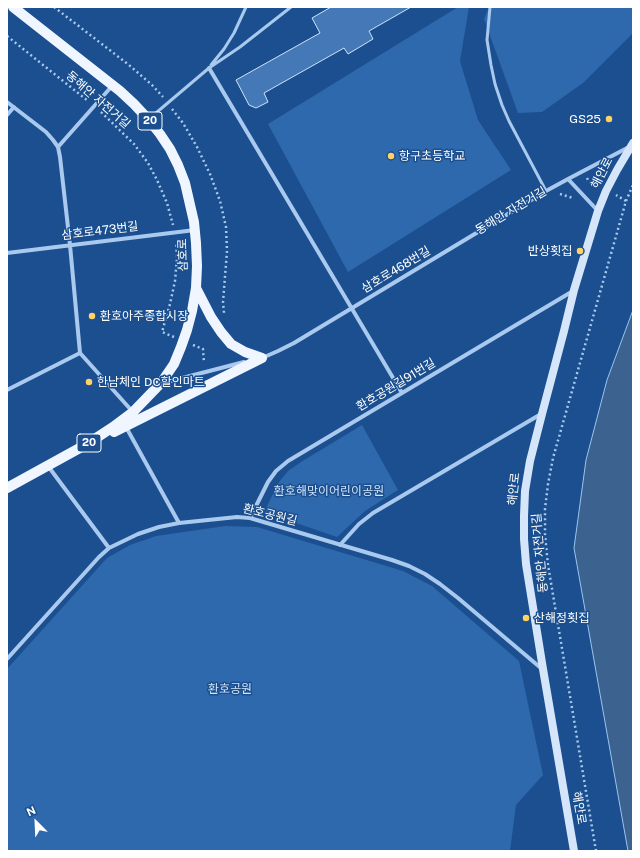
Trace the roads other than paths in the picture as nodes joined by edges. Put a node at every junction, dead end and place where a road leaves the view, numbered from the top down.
1 (13, 7) edge
2 (246, 7) edge
3 (291, 7) edge
4 (490, 7) edge
5 (209, 68) junction
6 (113, 86) junction
7 (7, 102) edge
8 (14, 107) junction
9 (7, 116) edge
10 (148, 119) junction
11 (631, 145) edge
12 (58, 147) junction
13 (568, 179) junction
14 (546, 191) junction
15 (598, 211) junction
16 (195, 229) junction
17 (70, 245) junction
18 (7, 253) edge
19 (196, 288) junction
20 (574, 290) junction
21 (352, 308) junction
22 (80, 354) junction
23 (262, 358) junction
24 (161, 383) junction
25 (7, 390) edge
26 (402, 393) junction
27 (133, 412) junction
28 (542, 414) junction
29 (126, 426) junction
30 (48, 465) junction
31 (7, 488) edge
32 (250, 518) junction
33 (179, 523) junction
34 (340, 545) junction
35 (109, 548) junction
36 (7, 659) edge
37 (543, 669) junction
38 (574, 851) edge

1 - 6 main road, 삼호로 / 20
2 - 5 lane
3 - 5 lane
4 - 14 lane
5 - 10 lane
5 - 21 street
6 - 10 main road, 삼호로 / 20
6 - 12 street
7 - 8 street
8 - 9 street
8 - 12 street
10 - 16 main road, 삼호로 / 20
11 - 13 street, 삼호로468번길
11 - 15 street, 해안로
12 - 17 street
13 - 14 street, 삼호로468번길
13 - 15 street
14 - 21 street, 삼호로468번길
15 - 20 street, 해안로
16 - 17 street, 삼호로473번길
16 - 19 main road, 삼호로 / 20
17 - 18 street, 삼호로473번길
17 - 22 street
19 - 23 main road
19 - 24 main road, 삼호로 / 20
20 - 26 street, 환호공원길91번길
20 - 28 street, 해안로
21 - 23 street, 삼호로468번길
21 - 26 street
22 - 25 street
22 - 27 street
23 - 24 street, 삼호로468번길
23 - 29 main road
24 - 27 main road, 삼호로 / 20
26 - 32 street, 환호공원길91번길
27 - 30 main road, 삼호로 / 20
28 - 34 street
28 - 37 street, 해안로
29 - 30 main road
29 - 33 street
30 - 31 main road, 삼호로 / 20
30 - 35 street
32 - 33 street, 환호공원길
32 - 34 street, 환호공원길
33 - 35 street, 환호공원길
34 - 37 street, 환호공원길
35 - 36 street, 환호공원길
37 - 38 street, 해안로

